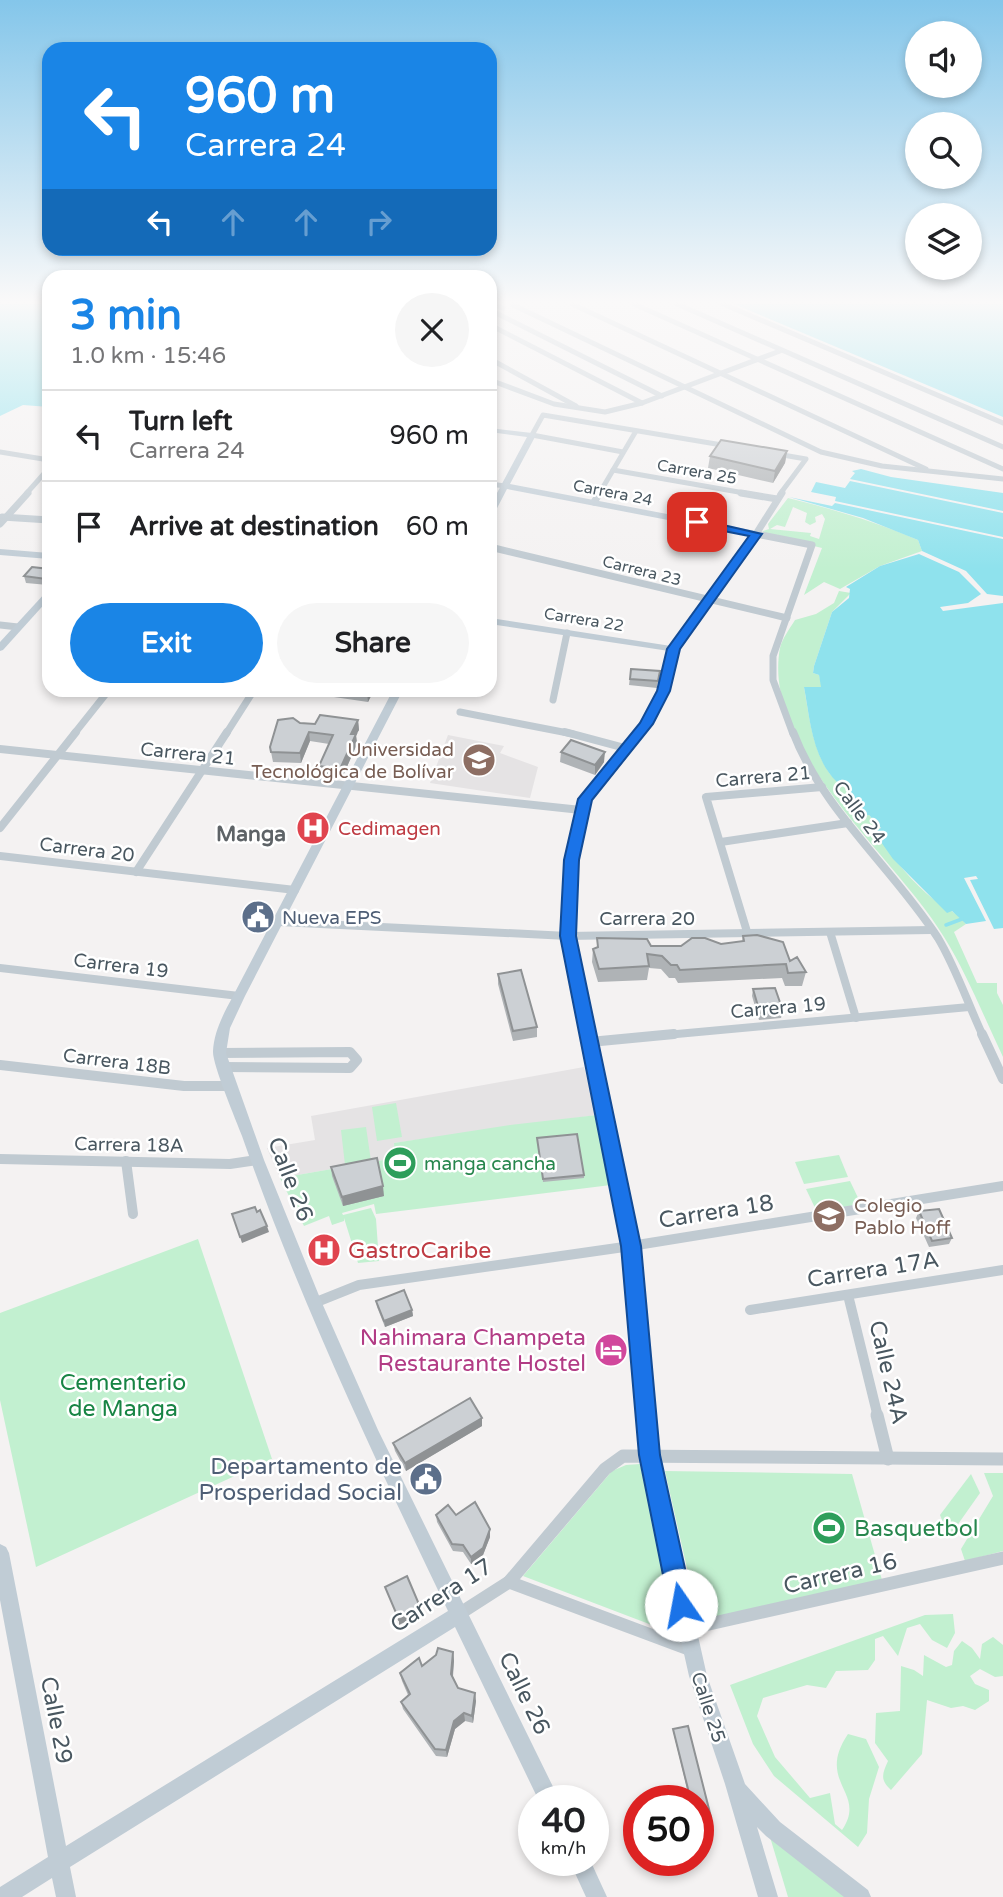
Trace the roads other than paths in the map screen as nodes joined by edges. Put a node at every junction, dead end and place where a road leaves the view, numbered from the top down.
1 (523, 393) edge
2 (551, 393) edge
3 (622, 393) edge
4 (655, 393) edge
5 (670, 393) edge
6 (696, 393) edge
7 (768, 393) edge
8 (830, 393) edge
9 (876, 393) edge
10 (929, 393) edge
11 (662, 396) junction
12 (642, 403) junction
13 (583, 410) junction
14 (1003, 423) edge
15 (497, 431) edge
16 (636, 431) junction
17 (531, 435) junction
18 (1003, 447) edge
19 (741, 448) edge
20 (0, 452) edge
21 (623, 452) junction
22 (767, 452) edge
23 (42, 459) edge
24 (613, 470) junction
25 (1003, 470) edge
26 (934, 472) junction
27 (42, 475) edge
28 (1003, 479) edge
29 (497, 485) edge
30 (505, 486) junction
31 (776, 499) junction
32 (497, 501) edge
33 (594, 502) junction
34 (3, 517) edge
35 (42, 520) edge
36 (0, 524) edge
37 (756, 534) junction
38 (812, 545) joint
39 (497, 549) edge
40 (0, 552) edge
41 (42, 555) edge
42 (42, 601) edge
43 (710, 601) junction
44 (787, 618) junction
45 (497, 622) edge
46 (0, 625) edge
47 (18, 627) junction
48 (567, 633) junction
49 (0, 648) edge
50 (674, 649) junction
51 (104, 697) edge
52 (249, 697) edge
53 (394, 697) edge
54 (553, 700) dead end
55 (460, 712) dead end
56 (625, 748) junction
57 (0, 749) edge
58 (58, 755) junction
59 (202, 770) junction
60 (349, 786) junction
61 (822, 787) junction
62 (581, 810) junction
63 (848, 823) junction
64 (0, 828) edge
65 (721, 842) junction
66 (0, 856) edge
67 (136, 872) junction
68 (295, 890) junction
69 (279, 922) junction
70 (931, 930) junction
71 (830, 932) junction
72 (568, 936) junction
73 (748, 936) junction
74 (0, 968) edge
75 (239, 996) junction
76 (969, 1007) junction
77 (856, 1018) junction
78 (590, 1042) junction
79 (220, 1060) junction
80 (0, 1065) edge
81 (1003, 1079) edge
82 (230, 1086) junction
83 (0, 1159) edge
84 (257, 1160) junction
85 (126, 1161) junction
86 (1003, 1186) edge
87 (133, 1214) dead end
88 (631, 1246) junction
89 (1003, 1270) edge
90 (849, 1295) junction
91 (314, 1303) junction
92 (750, 1310) dead end
93 (649, 1455) junction
94 (888, 1459) junction
95 (1003, 1459) edge
96 (0, 1553) edge
97 (1003, 1558) edge
98 (509, 1582) junction
99 (459, 1614) junction
100 (686, 1630) junction
101 (691, 1650) junction
102 (735, 1784) junction
103 (542, 1785) edge
104 (59, 1862) junction
105 (587, 1876) edge
106 (3, 1897) edge
107 (65, 1897) edge
108 (597, 1897) edge
109 (768, 1897) edge
110 (861, 1897) edge

1 - 13 street
2 - 13 street
3 - 12 street
4 - 11 street
5 - 11 street
6 - 26 street
7 - 26 street
8 - 25 street
9 - 18 street
10 - 14 street
11 - 12 street
12 - 13 street
15 - 17 main road
16 - 17 street
16 - 19 street
16 - 21 street
17 - 21 street
17 - 30 main road
20 - 23 street
21 - 24 street
22 - 31 street, Calle 25
24 - 31 street, Carrera 25
24 - 33 street
26 - 28 street
27 - 34 street
29 - 30 street, Carrera 24
30 - 32 main road
30 - 33 main road, Carrera 24
31 - 37 street, Calle 25
33 - 37 main road, Carrera 24
34 - 35 street
34 - 36 street
37 - 38 street, Carrera 24
37 - 43 main road, Calle 25
38 - 44 street, Calle 24
39 - 43 street, Carrera 23
40 - 41 main road
42 - 47 main road
43 - 44 street, Carrera 23
43 - 50 main road, Calle 25
44 - 61 street, Calle 24
45 - 48 main road, Carrera 22
46 - 47 street
47 - 49 main road
48 - 50 main road, Carrera 22
48 - 54 street
50 - 56 main road, Calle 25
51 - 58 street
52 - 59 street
53 - 60 street
55 - 56 street
56 - 62 main road, Calle 25
57 - 58 street, Carrera 21
58 - 59 street, Carrera 21
58 - 64 street
59 - 60 street, Carrera 21
59 - 67 street
60 - 62 street, Carrera 21
60 - 68 street
61 - 63 street, Calle 24
61 - 65 street, Carrera 21
62 - 72 main road, Calle 25
63 - 65 street
63 - 70 street, Calle 24
65 - 73 street
66 - 67 street, Carrera 20
67 - 68 street, Carrera 20
68 - 69 street
69 - 72 street, Carrera 20
69 - 75 street
70 - 71 street, Carrera 20
70 - 76 street, Calle 24
71 - 73 street, Carrera 20
71 - 77 street
72 - 73 street, Carrera 20
72 - 78 main road, Calle 25
74 - 75 street, Carrera 19
75 - 79 street
76 - 77 street, Carrera 19
76 - 81 street, Calle 24
77 - 78 street, Carrera 19
78 - 88 main road, Calle 25
79 - 79 street
79 - 82 street, Calle 26
80 - 82 street, Carrera 18B
82 - 84 street, Calle 26
83 - 85 street, Carrera 18A
84 - 85 street, Carrera 18A
84 - 91 street, Calle 26
85 - 87 street
86 - 88 street, Carrera 18
88 - 91 street, Carrera 18
88 - 93 main road, Calle 25
89 - 90 street, Carrera 17A
90 - 92 street, Carrera 17A
90 - 94 street, Calle 24A
91 - 99 street, Calle 26
93 - 94 street, Carrera 17
93 - 98 street, Carrera 17
93 - 100 main road, Calle 25
94 - 95 street, Carrera 17
96 - 104 street, Calle 29
97 - 100 street, Carrera 16
98 - 99 street, Carrera 17
98 - 101 street
99 - 103 street, Calle 26
99 - 104 main road, Carrera 17
100 - 101 main road, Calle 25
101 - 102 main road, Calle 25
102 - 109 main road, Calle 25
102 - 110 main road
104 - 106 street, Carrera 17
104 - 107 street, Calle 29
105 - 108 main road

